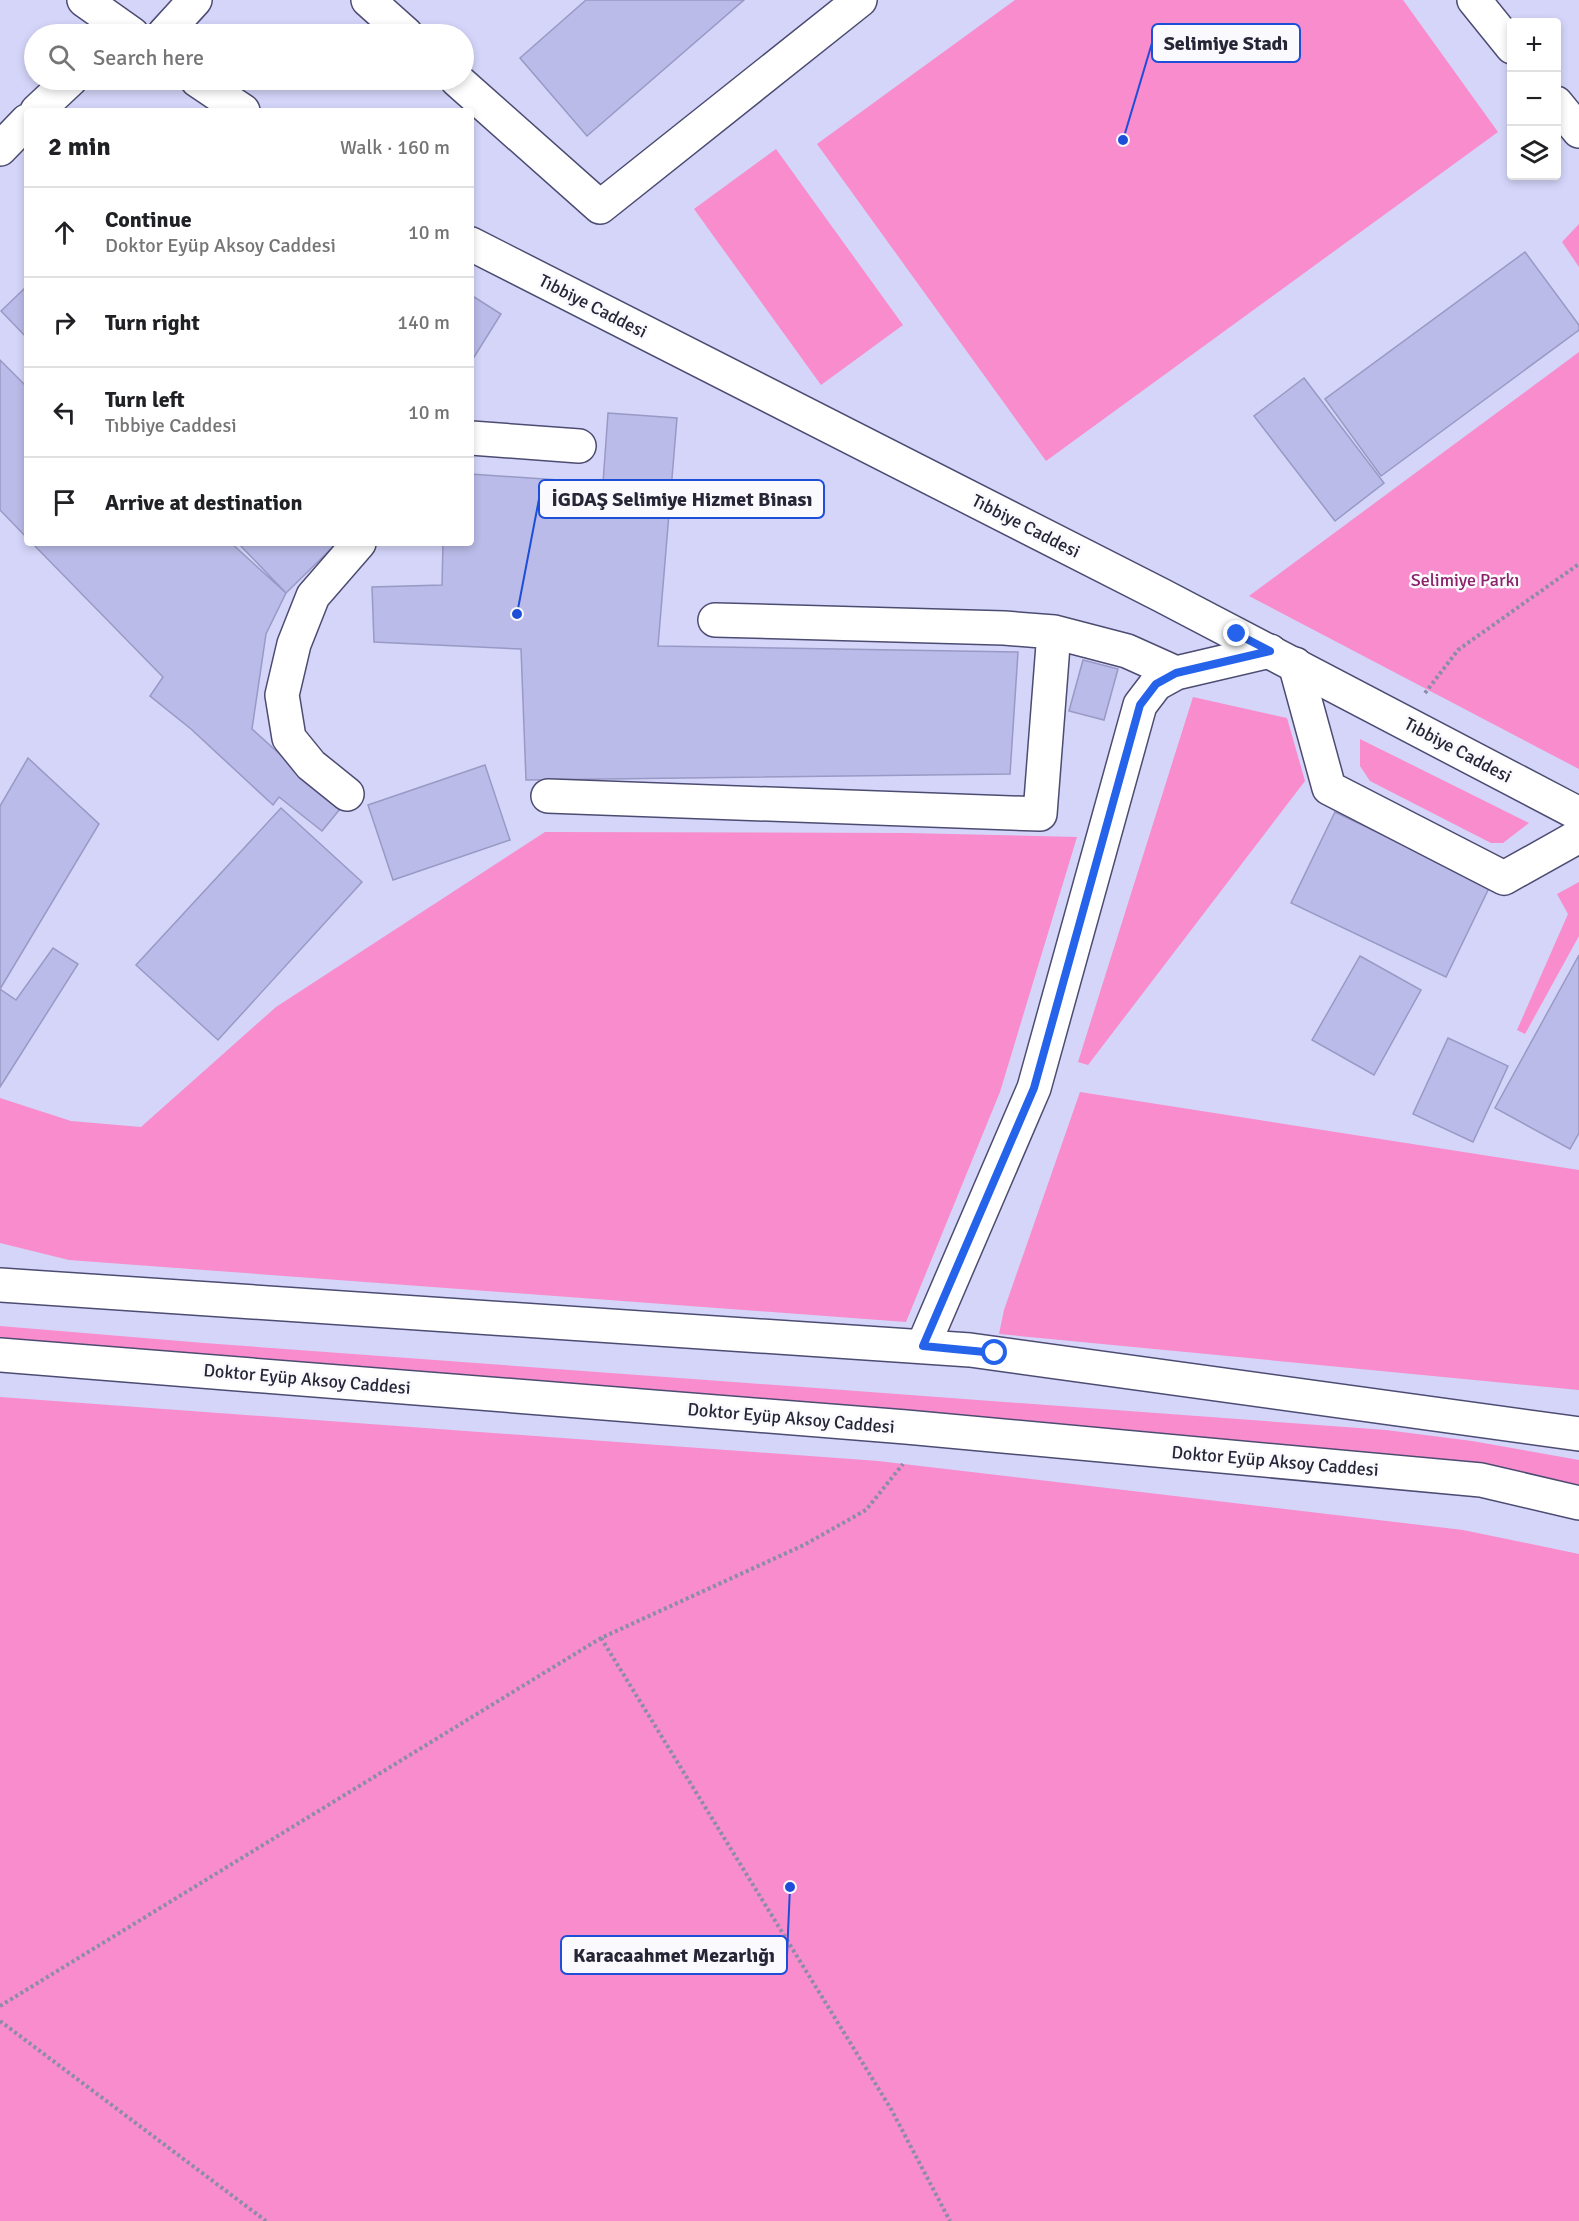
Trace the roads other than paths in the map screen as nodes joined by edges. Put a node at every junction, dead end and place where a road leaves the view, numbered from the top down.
1 (84, 0) edge
2 (195, 0) edge
3 (368, 0) edge
4 (860, 0) edge
5 (1474, 0) edge
6 (114, 24) edge
7 (173, 24) edge
8 (395, 24) edge
9 (1507, 41) edge
10 (59, 90) edge
11 (212, 90) edge
12 (468, 90) edge
13 (40, 108) edge
14 (239, 108) edge
15 (1561, 108) edge
16 (1579, 131) edge
17 (474, 246) edge
18 (474, 438) edge
19 (579, 446) dead end
20 (356, 546) edge
21 (715, 620) dead end
22 (1054, 632) junction
23 (1282, 658) junction
24 (1176, 673) junction
25 (347, 794) dead end
26 (548, 796) dead end
27 (1579, 814) edge
28 (1579, 836) edge
29 (1, 1285) edge
30 (923, 1346) junction
31 (0, 1355) edge
32 (1579, 1434) edge
33 (1579, 1503) edge

1 - 6 main road
2 - 7 main road
3 - 8 main road
4 - 12 main road
5 - 9 main road
10 - 13 main road
11 - 14 main road
15 - 16 main road
17 - 23 main road, Tıbbiye Caddesi
18 - 19 main road
20 - 25 main road
21 - 22 main road
22 - 24 main road
22 - 26 main road
23 - 24 main road
23 - 27 main road, Tıbbiye Caddesi
23 - 28 main road
24 - 30 main road
29 - 30 main road
30 - 32 main road
31 - 33 main road, Doktor Eyüp Aksoy Caddesi

